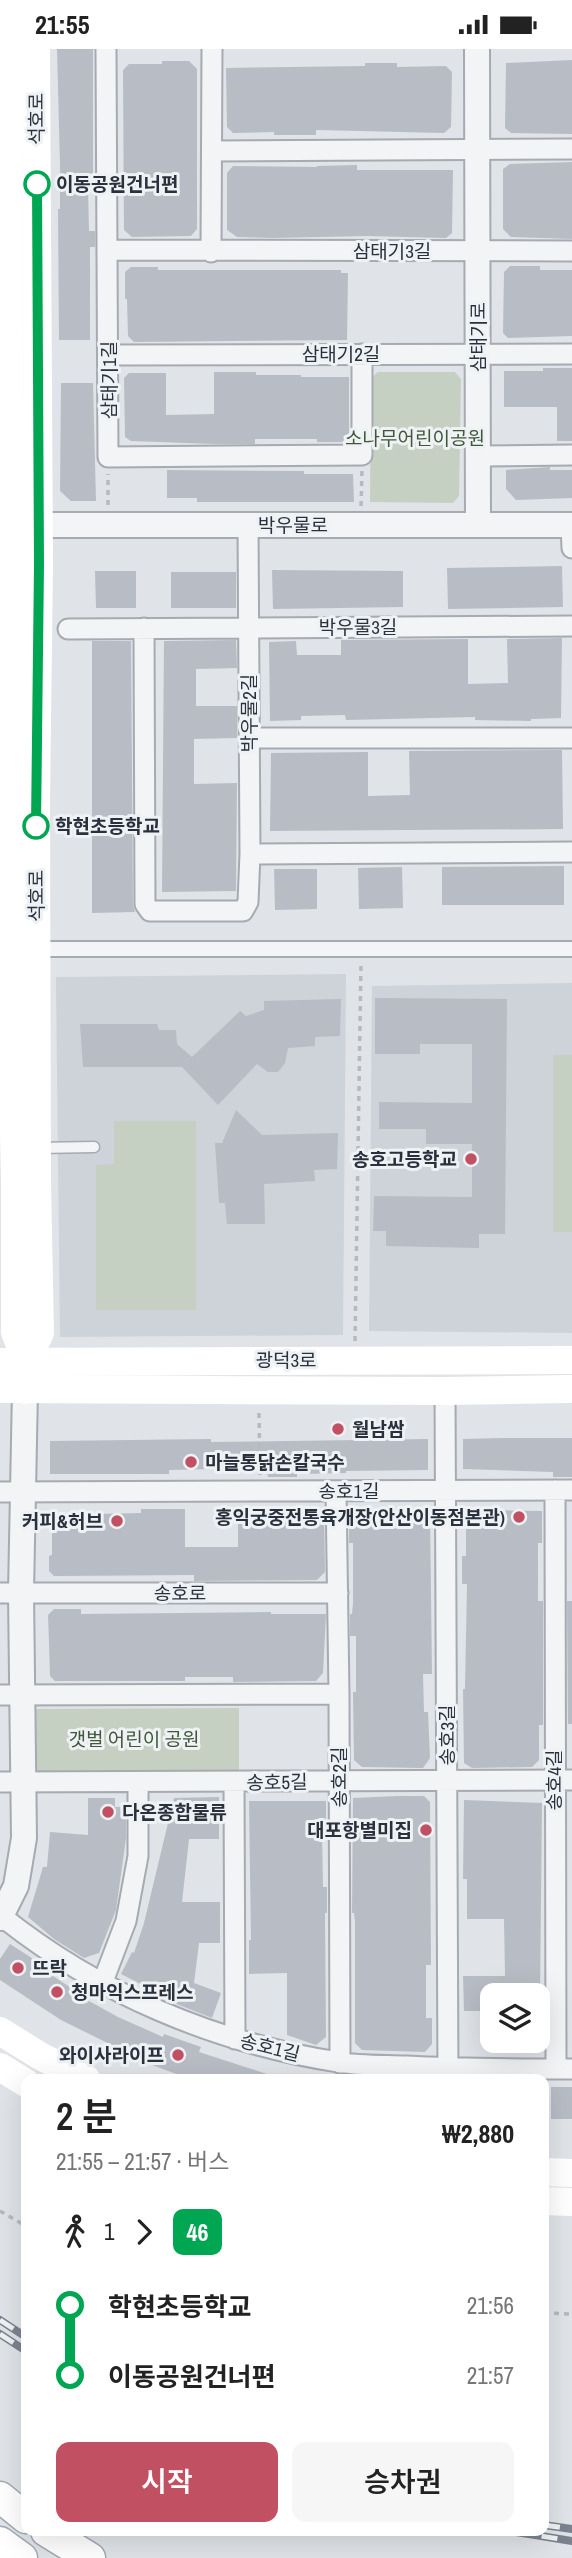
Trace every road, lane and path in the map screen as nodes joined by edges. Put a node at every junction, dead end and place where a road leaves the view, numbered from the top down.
1 (8, 49) edge
2 (36, 49) edge
3 (106, 49) edge
4 (212, 49) edge
5 (477, 49) edge
6 (572, 149) edge
7 (477, 150) junction
8 (213, 151) junction
9 (108, 250) junction
10 (478, 251) junction
11 (572, 251) edge
12 (211, 252) junction
13 (15, 290) edge
14 (362, 354) junction
15 (479, 354) junction
16 (572, 354) edge
17 (109, 355) junction
18 (362, 455) junction
19 (572, 455) edge
20 (478, 456) junction
21 (108, 457) junction
22 (108, 510) dead end
23 (361, 511) dead end
24 (478, 524) junction
25 (26, 525) junction
26 (248, 525) junction
27 (572, 525) edge
28 (572, 548) edge
29 (572, 627) edge
30 (145, 628) junction
31 (248, 628) junction
32 (68, 629) dead end
33 (250, 738) junction
34 (572, 738) edge
35 (572, 852) edge
36 (250, 854) junction
37 (48, 949) dead end
38 (361, 949) junction
39 (572, 949) edge
40 (5, 1029) edge
41 (25, 1147) junction
42 (94, 1147) dead end
43 (17, 1182) edge
44 (355, 1343) dead end
45 (572, 1360) edge
46 (13, 1376) edge
47 (572, 1389) edge
48 (445, 1391) junction
49 (259, 1410) dead end
50 (446, 1490) junction
51 (563, 1490) edge
52 (260, 1491) junction
53 (336, 1491) junction
54 (11, 1492) edge
55 (11, 1593) edge
56 (338, 1593) junction
57 (12, 1694) edge
58 (339, 1694) junction
59 (563, 1780) edge
60 (339, 1781) junction
61 (12, 1782) edge
62 (138, 1782) junction
63 (234, 1782) junction
64 (447, 1782) junction
65 (0, 1917) edge
66 (102, 1984) junction
67 (0, 2031) edge
68 (235, 2039) junction
69 (340, 2063) junction
70 (0, 2067) edge
71 (564, 2069) edge
72 (76, 2074) edge
73 (448, 2074) edge
74 (21, 2080) edge
75 (549, 2172) edge
76 (572, 2173) edge
77 (549, 2201) edge
78 (572, 2202) edge
79 (0, 2211) edge
80 (21, 2223) edge
81 (549, 2313) edge
82 (572, 2314) edge
83 (0, 2497) edge
84 (21, 2514) edge
85 (54, 2536) edge
86 (0, 2542) edge
87 (22, 2558) edge
88 (90, 2558) edge

1 - 13 main road, 석호로
2 - 13 main road, 석호로
3 - 9 street, 삼태기1길
4 - 8 street
5 - 7 street, 삼태기로
6 - 7 street
7 - 8 street
7 - 10 street, 삼태기로
8 - 12 street
9 - 12 street, 삼태기3길
9 - 17 street, 삼태기1길
10 - 11 street, 삼태기3길
10 - 12 street, 삼태기3길
10 - 15 street, 삼태기로
13 - 25 main road, 석호로
14 - 15 street, 삼태기2길
14 - 17 street, 삼태기2길
14 - 18 street
15 - 16 street, 삼태기2길
15 - 20 street, 삼태기로
17 - 21 street, 삼태기1길
18 - 21 street
18 - 23 path
19 - 20 street
20 - 24 street, 삼태기로
21 - 22 path
24 - 26 street, 박우물로
24 - 27 street, 박우물로
25 - 26 street, 박우물로
25 - 40 main road, 석호로
25 - 41 main road, 석호로
26 - 31 street, 박우물2길
27 - 28 street
29 - 31 street, 박우물3길
30 - 31 street, 박우물3길
30 - 32 street, 박우물3길
30 - 36 street, 박우물2길
31 - 33 street, 박우물2길
33 - 34 street
33 - 36 street, 박우물2길
35 - 36 street
37 - 38 street
38 - 39 street
38 - 44 path
40 - 41 main road, 석호로
41 - 42 lane
41 - 43 main road, 석호로
43 - 46 main road, 석호로
45 - 46 main road, 광덕3로
46 - 48 main road, 광덕3로
46 - 54 street
47 - 48 main road, 광덕3로
48 - 50 street, 송호3길
49 - 52 path
50 - 51 street, 송호1길
50 - 53 street, 송호1길
50 - 64 street, 송호3길
51 - 59 street, 송호4길
52 - 53 street, 송호1길
52 - 54 street, 송호1길
53 - 56 street, 송호2길
54 - 55 street
55 - 56 street, 송호로
55 - 57 street
56 - 58 street, 송호2길
57 - 58 street
57 - 61 street
58 - 60 street, 송호2길
59 - 64 street, 송호5길
59 - 71 street, 송호4길
60 - 63 street, 송호5길
60 - 64 street, 송호5길
60 - 69 street, 송호2길
61 - 62 street, 송호5길
61 - 65 street
62 - 63 street, 송호5길
62 - 66 street
63 - 68 street, 송호5길
64 - 73 street, 송호3길
65 - 66 street, 송호1길
66 - 68 street, 송호1길
67 - 72 main road
68 - 69 street, 송호1길
69 - 73 street, 송호1길
70 - 74 main road
71 - 73 street, 송호1길
75 - 76 main road
77 - 78 main road
79 - 80 path
81 - 82 path
83 - 84 main road
85 - 88 main road
86 - 87 main road

